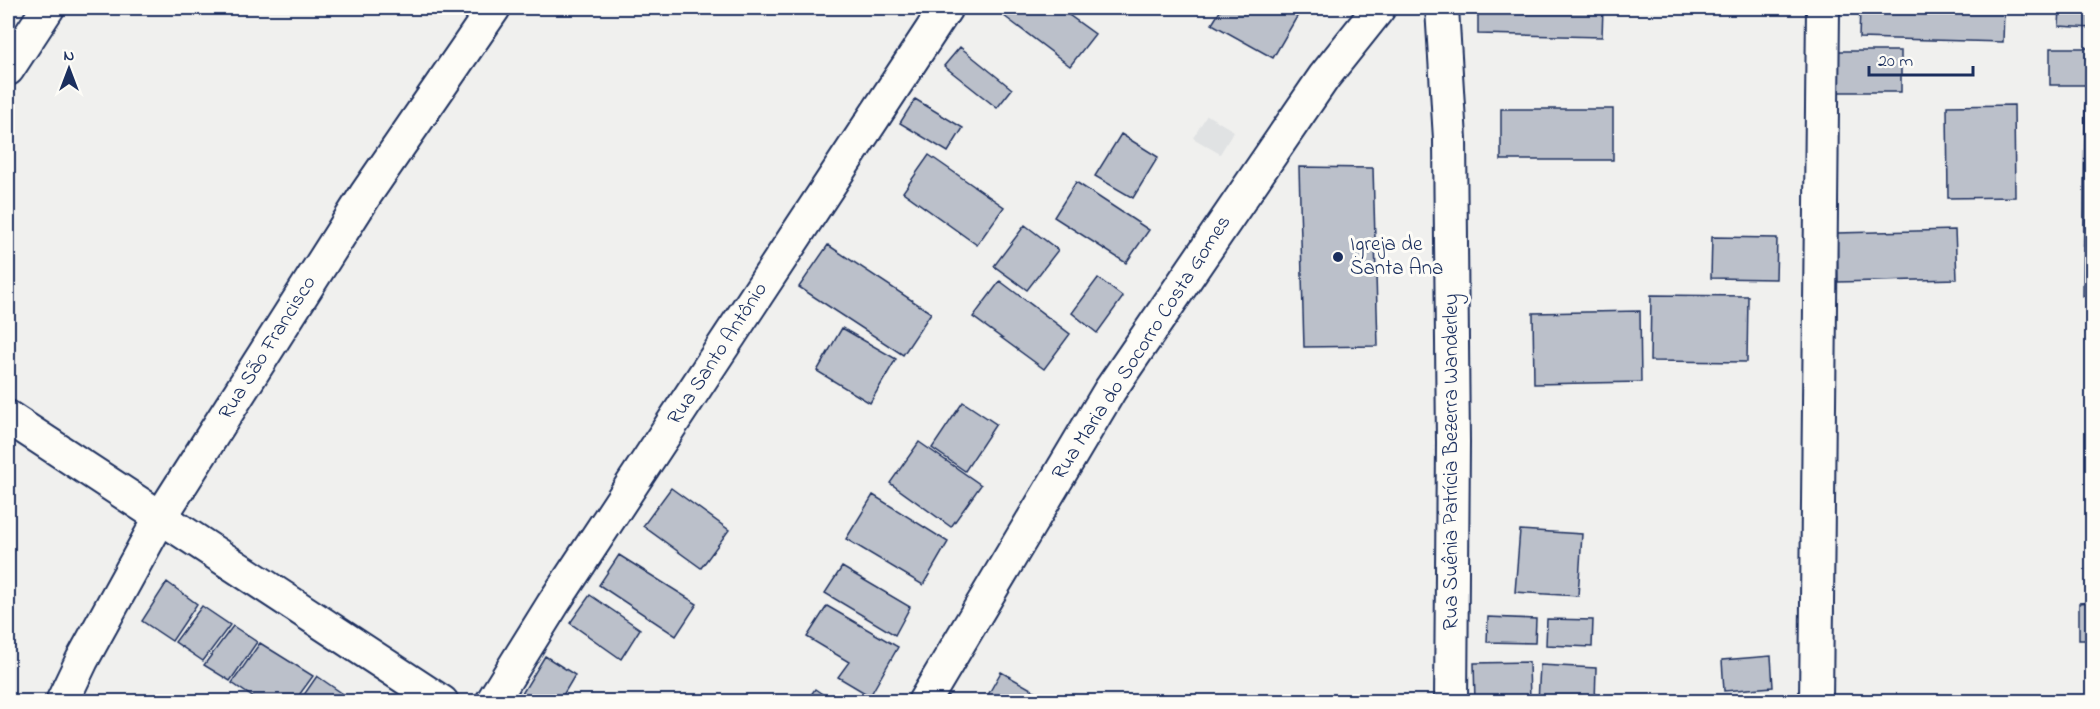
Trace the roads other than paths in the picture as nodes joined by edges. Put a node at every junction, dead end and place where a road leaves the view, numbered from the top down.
1 (48, 8) edge
2 (494, 8) edge
3 (946, 8) edge
4 (1379, 8) edge
5 (1442, 8) edge
6 (1823, 8) edge
7 (8, 69) edge
8 (8, 417) edge
9 (160, 518) junction
10 (62, 702) edge
11 (442, 702) edge
12 (492, 702) edge
13 (924, 702) edge
14 (1451, 702) edge
15 (1816, 702) edge

1 - 7 street
2 - 9 street, Rua São Francisco
3 - 12 street, Rua Santo Antônio
4 - 13 street, Rua Maria do Socorro Costa Gomes
5 - 14 street, Rua Suênia Patrícia Bezerra Wanderley
6 - 15 street
8 - 9 street
9 - 10 street, Rua São Francisco
9 - 11 street

